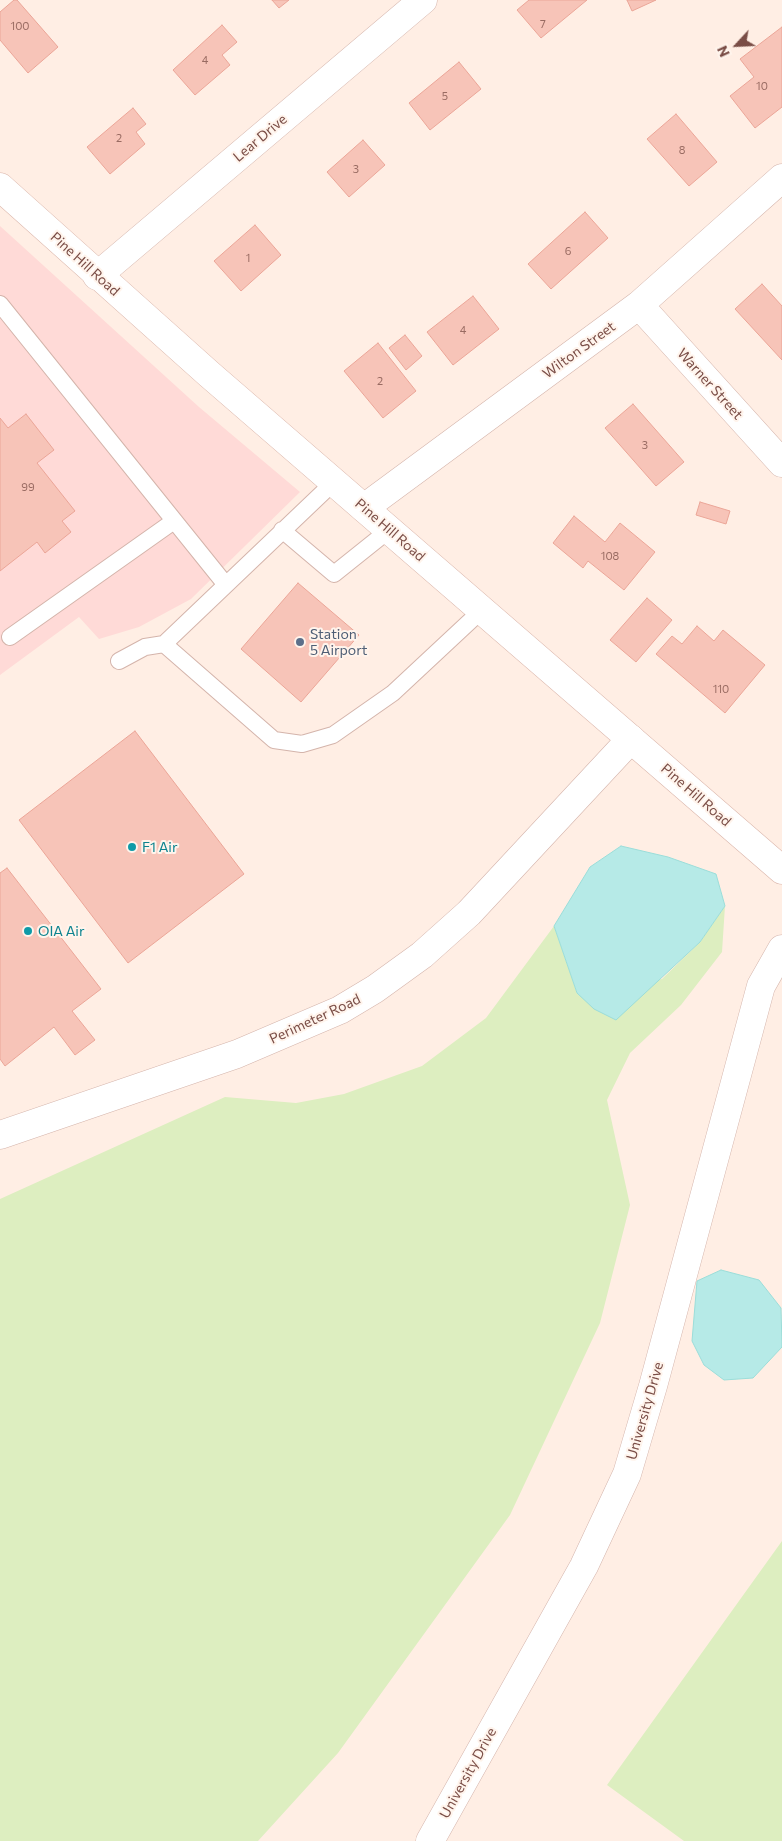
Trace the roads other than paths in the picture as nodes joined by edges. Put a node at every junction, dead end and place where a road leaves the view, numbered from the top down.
1 (423, 0) edge
2 (782, 178) edge
3 (0, 187) edge
4 (97, 276) junction
5 (0, 304) edge
6 (639, 305) junction
7 (782, 463) edge
8 (335, 481) junction
9 (364, 508) junction
10 (174, 521) junction
11 (282, 530) junction
12 (390, 530) junction
13 (226, 585) junction
14 (482, 610) junction
15 (10, 637) dead end
16 (164, 644) junction
17 (120, 661) dead end
18 (631, 739) junction
19 (782, 870) edge
20 (782, 949) edge
21 (0, 1135) edge
22 (430, 1841) edge

1 - 4 street, Lear Drive
2 - 6 street, Wilton Street
3 - 4 street, Pine Hill Road
4 - 8 street, Pine Hill Road
5 - 10 lane
6 - 7 street, Warner Street
6 - 9 street, Wilton Street
8 - 9 street, Pine Hill Road
8 - 11 lane
9 - 12 street, Pine Hill Road
10 - 13 lane
10 - 15 lane
11 - 12 lane
11 - 13 lane
12 - 14 street, Pine Hill Road
13 - 16 lane
14 - 16 lane
14 - 18 street, Pine Hill Road
16 - 17 lane
18 - 19 street, Pine Hill Road
18 - 21 street, Perimeter Road
20 - 22 street, University Drive

